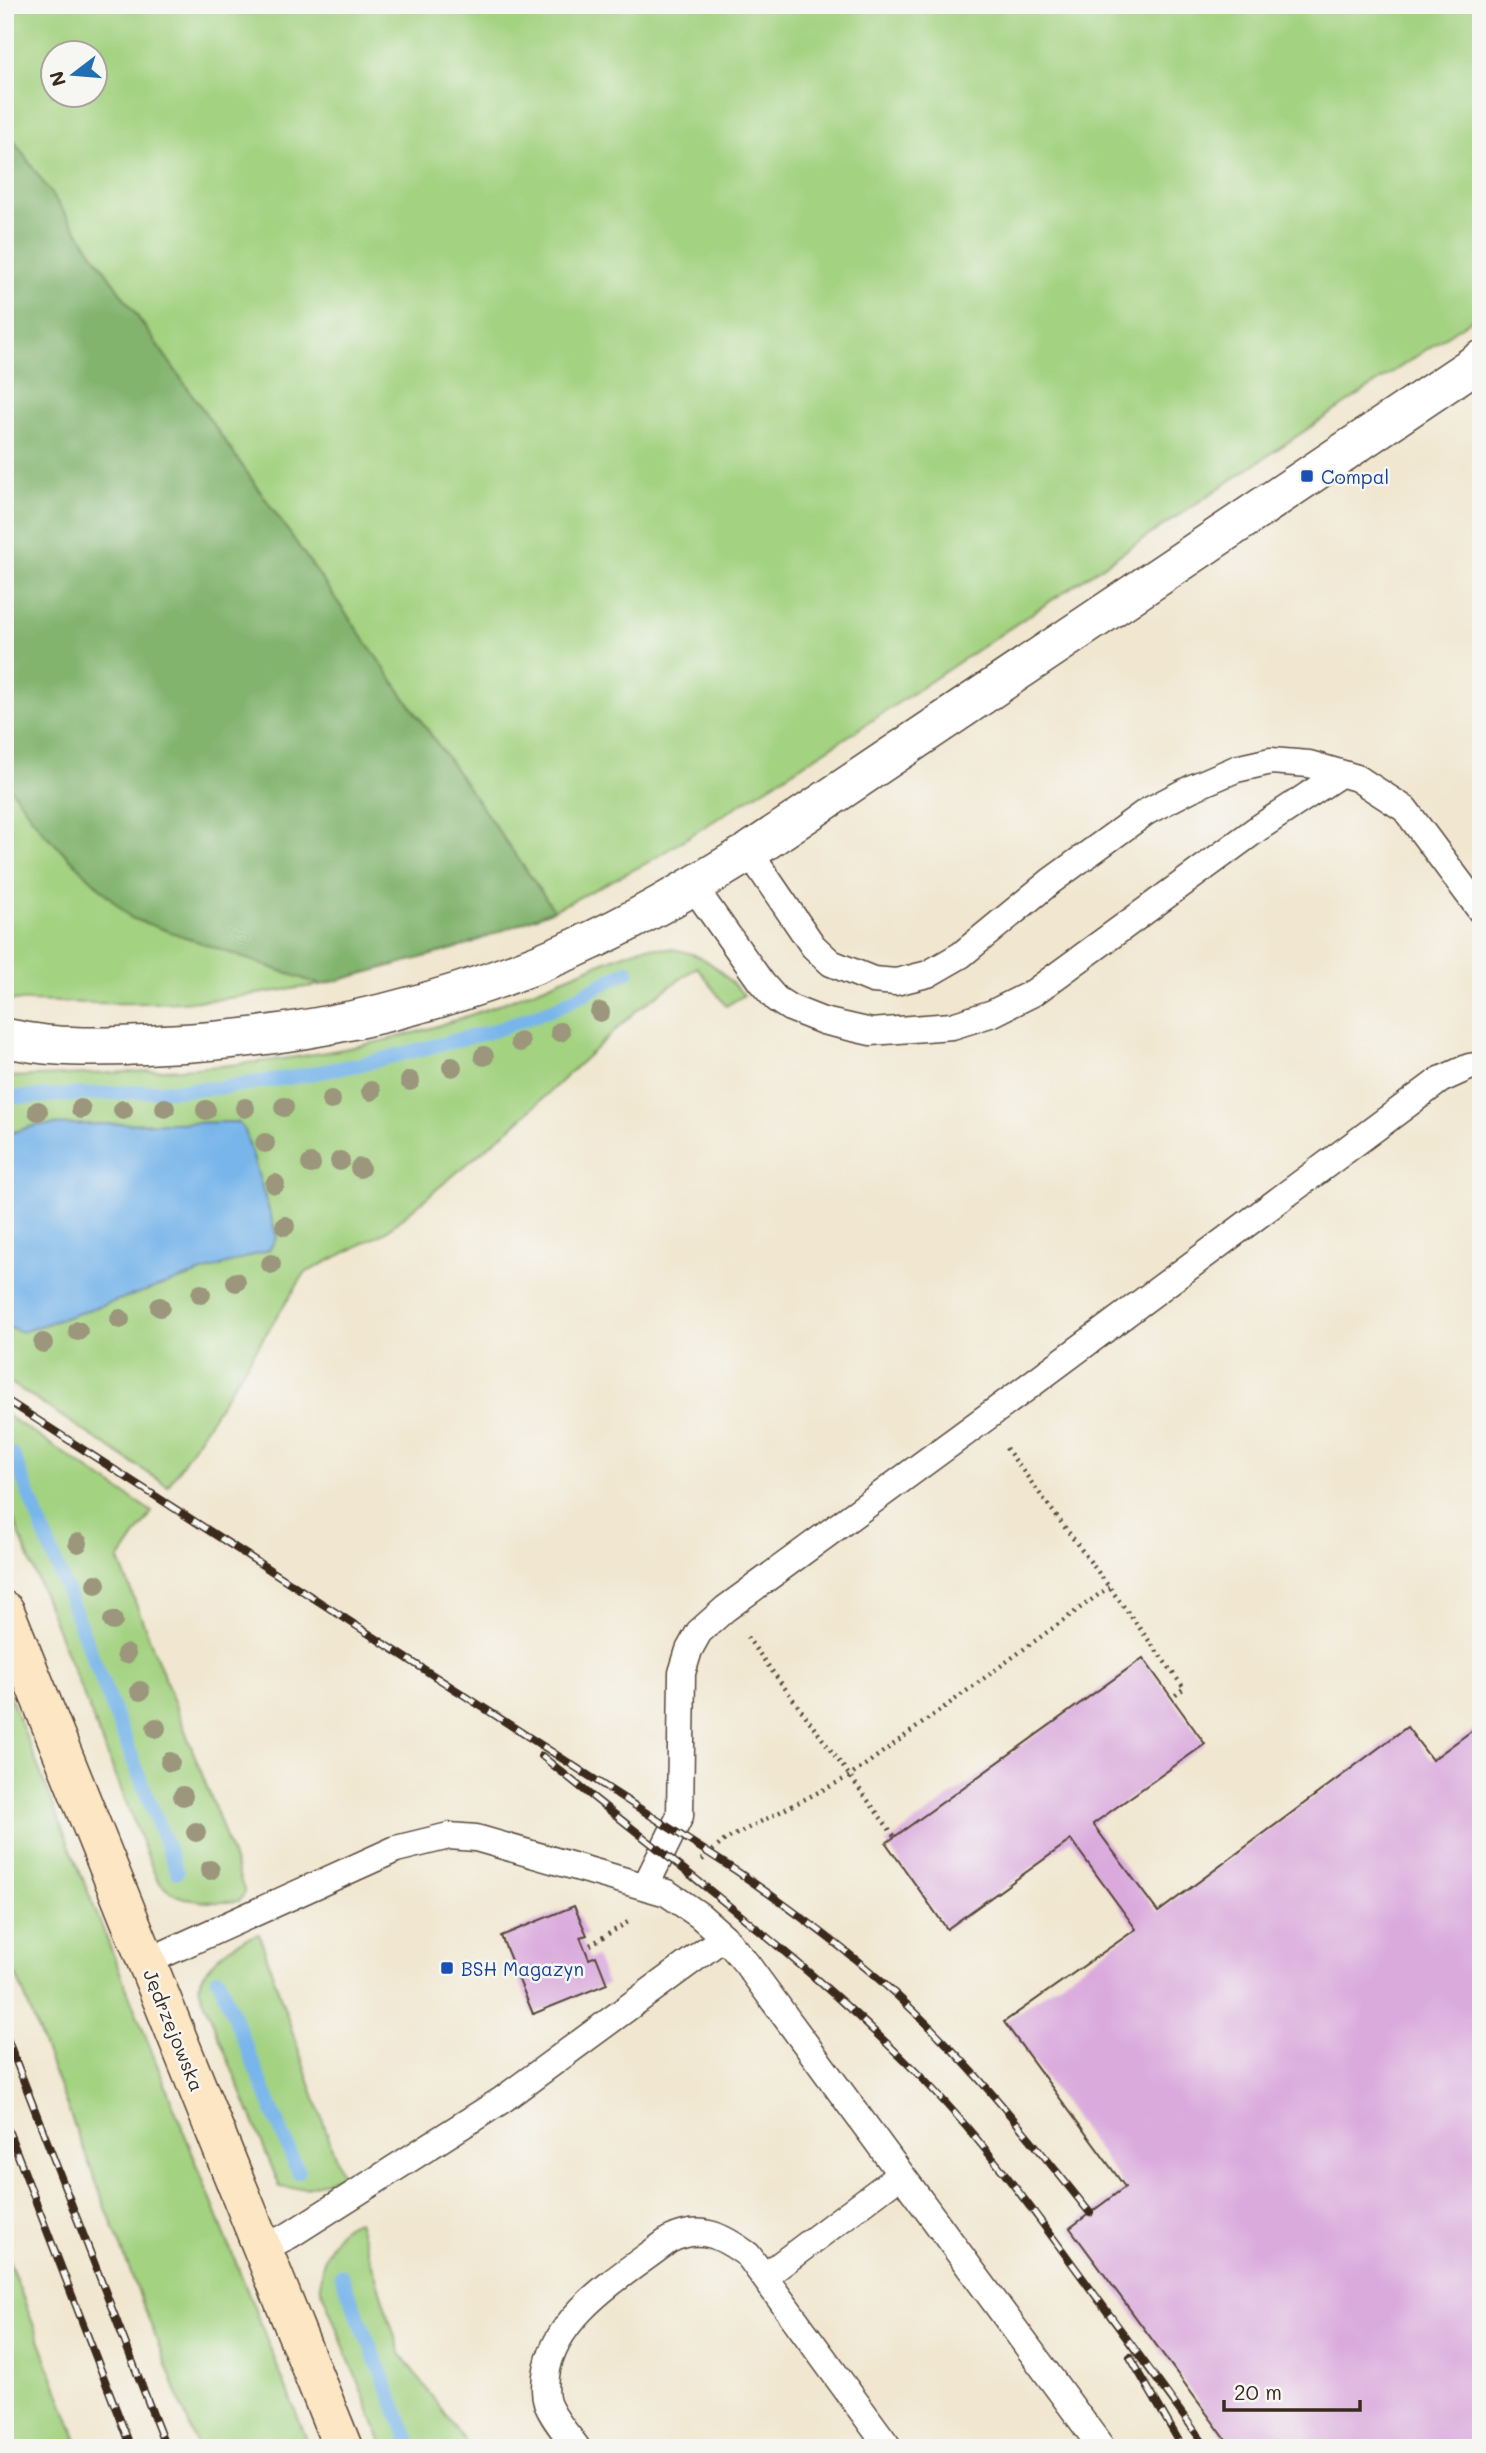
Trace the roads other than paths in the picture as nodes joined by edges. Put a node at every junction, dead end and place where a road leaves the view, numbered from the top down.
1 (1481, 360) edge
2 (1340, 774) junction
3 (749, 852) junction
4 (693, 886) junction
5 (1481, 911) edge
6 (5, 1038) edge
7 (52, 1045) junction
8 (5, 1053) edge
9 (1481, 1065) edge
10 (5, 1611) edge
11 (656, 1889) junction
12 (724, 1937) junction
13 (146, 1962) junction
14 (901, 2174) junction
15 (262, 2249) junction
16 (764, 2277) junction
17 (343, 2448) edge
18 (577, 2448) edge
19 (888, 2448) edge
20 (1102, 2448) edge

1 - 3 street
2 - 3 lane
2 - 4 lane
2 - 5 lane
3 - 4 street
4 - 7 street
6 - 7 street
7 - 8 street
9 - 11 lane
10 - 13 street, Jędrzejowska
11 - 12 lane
11 - 13 lane
12 - 14 lane
12 - 15 lane
13 - 15 street, Jędrzejowska
14 - 16 lane
14 - 20 lane
15 - 17 street, Jędrzejowska
16 - 18 lane
16 - 19 lane

